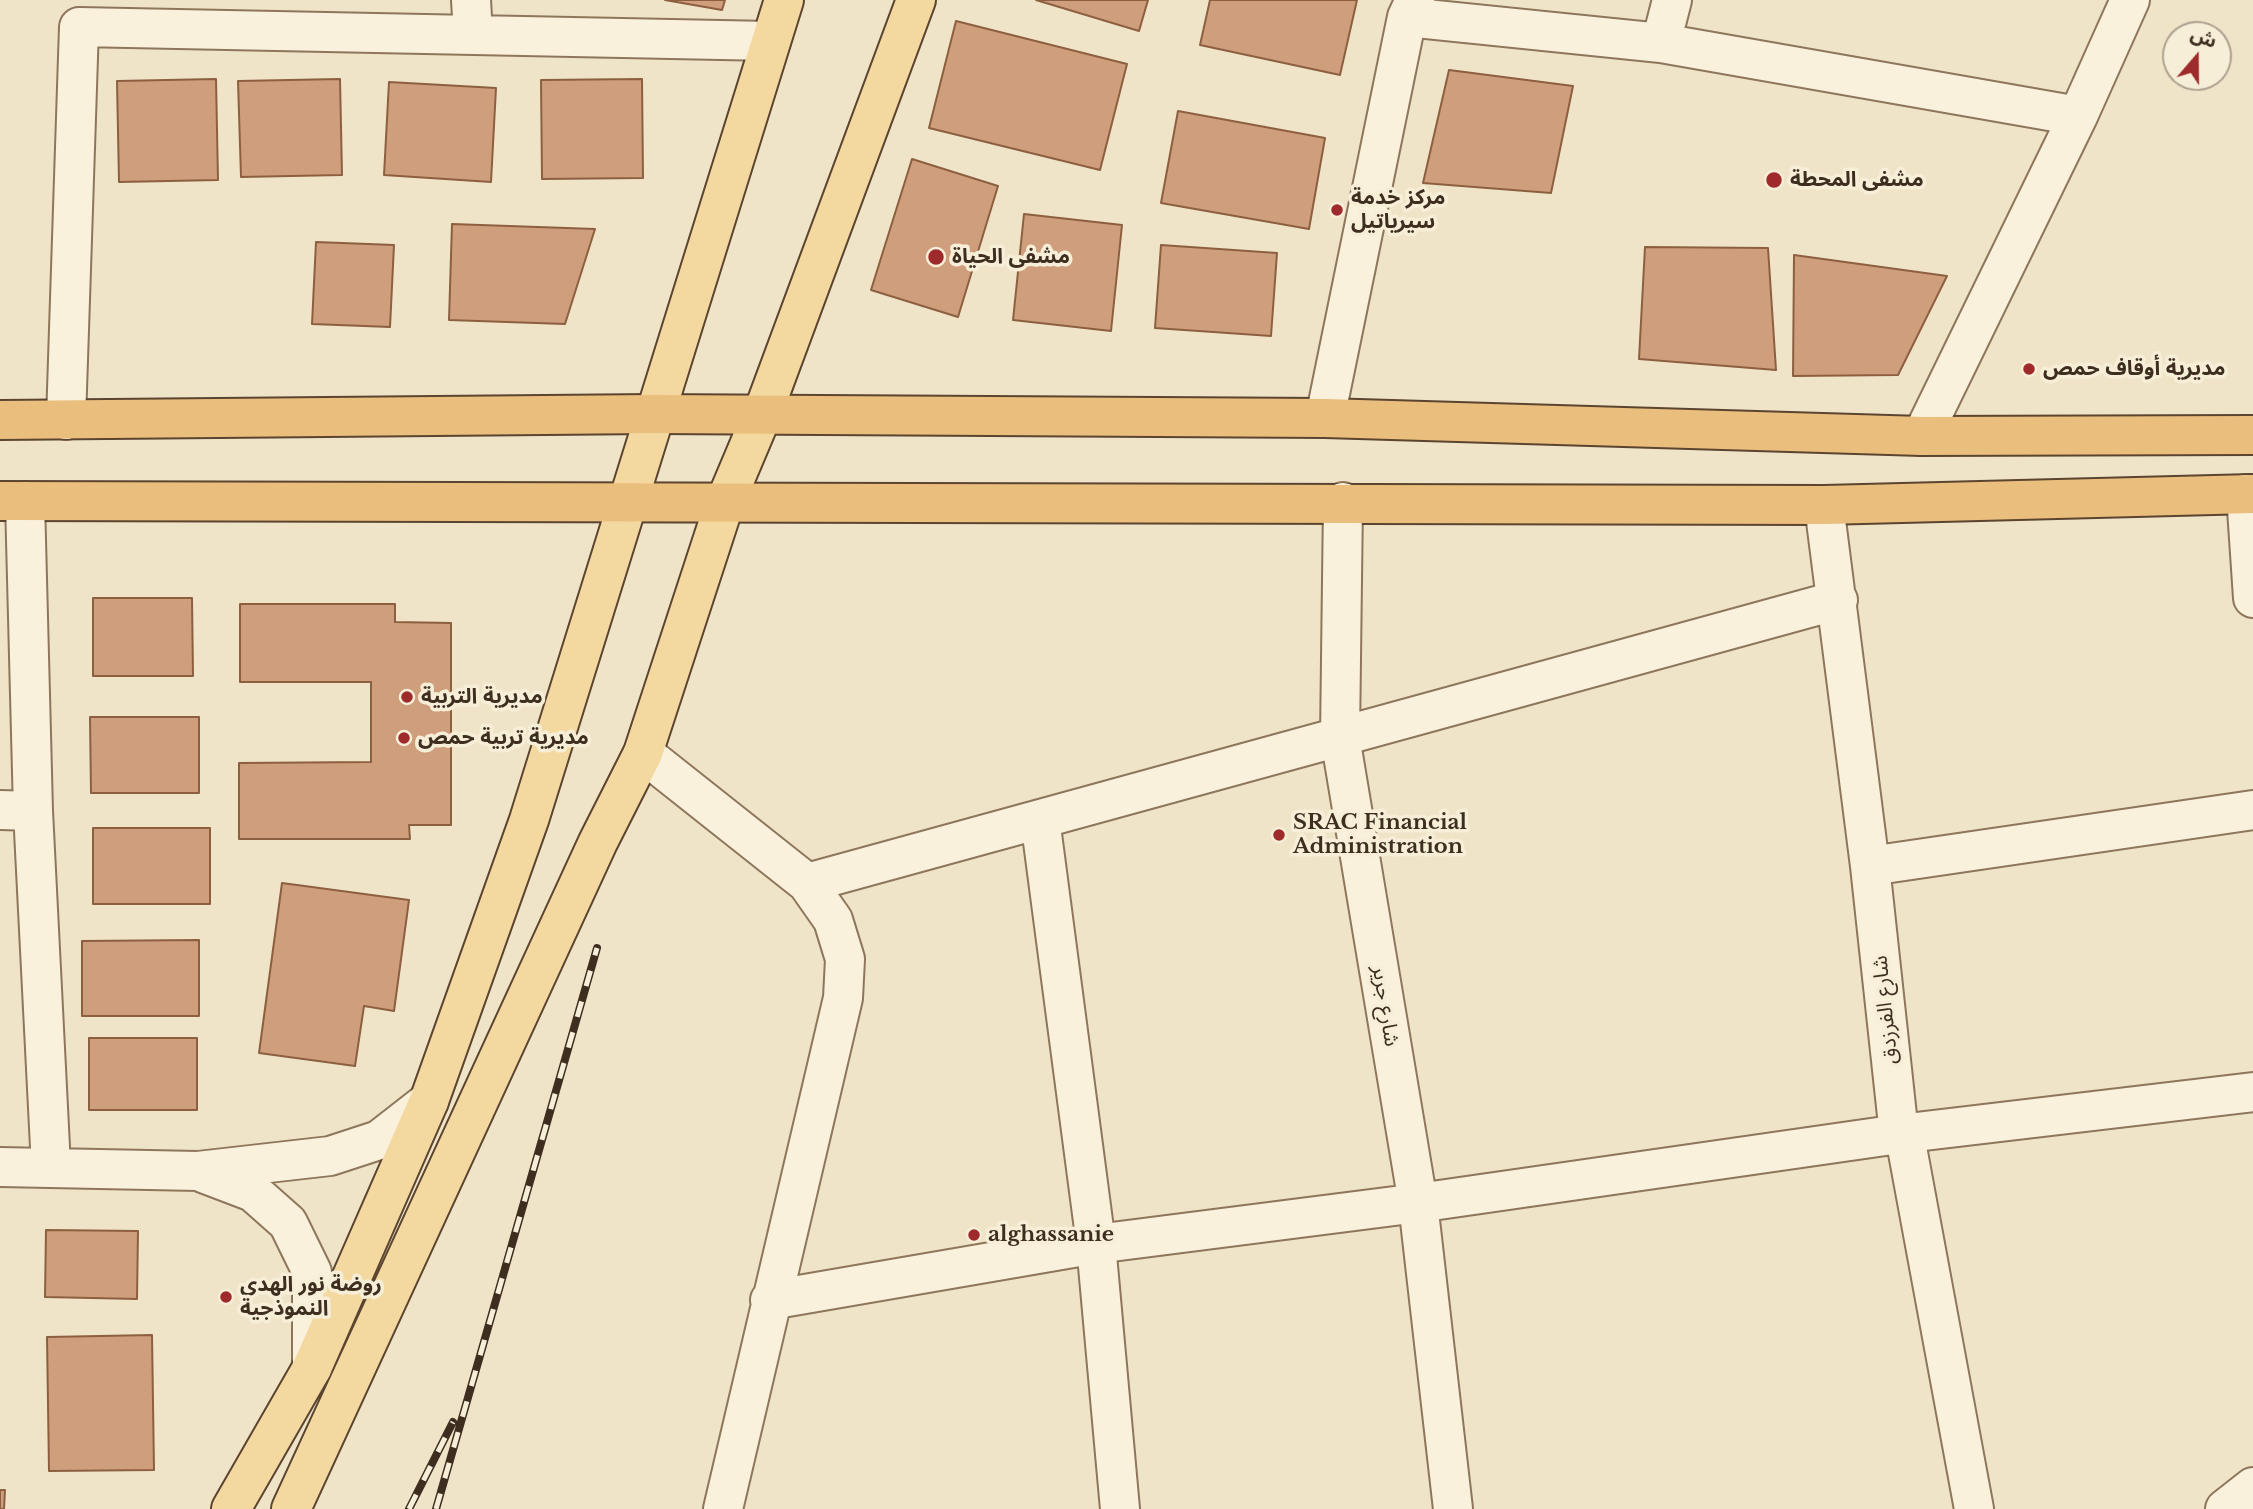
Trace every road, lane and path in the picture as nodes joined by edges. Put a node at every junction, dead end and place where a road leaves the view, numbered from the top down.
1 (784, 0) edge
2 (916, 0) edge
3 (1672, 0) edge
4 (2130, 0) edge
5 (1411, 8) edge
6 (79, 13) edge
7 (472, 17) edge
8 (770, 41) junction
9 (1661, 43) junction
10 (2078, 116) junction
11 (653, 414) junction
12 (762, 415) junction
13 (1325, 418) junction
14 (0, 420) edge
15 (66, 420) junction
16 (2253, 435) edge
17 (1922, 436) junction
18 (2250, 494) edge
19 (13, 501) edge
20 (629, 501) junction
21 (1343, 502) junction
22 (724, 505) junction
23 (1824, 505) junction
24 (2253, 598) edge
25 (1838, 600) junction
26 (1340, 737) junction
27 (643, 752) junction
28 (2253, 810) edge
29 (16, 811) edge
30 (1040, 819) junction
31 (1870, 866) junction
32 (807, 883) junction
33 (2253, 1093) edge
34 (429, 1101) junction
35 (1902, 1138) junction
36 (0, 1167) edge
37 (51, 1167) junction
38 (198, 1171) junction
39 (1418, 1203) junction
40 (1096, 1244) junction
41 (770, 1300) junction
42 (312, 1368) junction
43 (2253, 1487) edge
44 (231, 1509) edge
45 (291, 1509) edge
46 (723, 1509) edge
47 (1119, 1509) edge
48 (1453, 1509) edge
49 (1974, 1509) edge
50 (2225, 1509) edge

1 - 8 main road
2 - 12 main road
3 - 9 street
4 - 10 street
5 - 9 street
5 - 13 street
6 - 7 street
6 - 15 street
7 - 8 street
8 - 11 main road
9 - 10 street
10 - 17 street
11 - 12 highway
11 - 15 highway
11 - 20 main road
12 - 13 highway
12 - 22 main road
13 - 17 highway
14 - 15 highway
16 - 17 highway
18 - 23 highway
18 - 24 street
19 - 20 highway
19 - 29 street
20 - 22 highway
20 - 34 main road
21 - 22 highway
21 - 23 highway
21 - 26 street, شارع جرير
22 - 27 main road
23 - 25 street, شارع الفرزدق
25 - 26 street
25 - 31 street, شارع الفرزدق
26 - 30 street
26 - 39 street, شارع جرير
27 - 32 street
27 - 45 main road
28 - 31 street
29 - 37 street
30 - 32 street
30 - 40 street
31 - 35 street, شارع الفرزدق
32 - 41 street
33 - 35 street
34 - 38 street
34 - 42 main road
35 - 39 street
35 - 49 street, شارع الفرزدق
36 - 37 street
37 - 38 street
38 - 42 street
39 - 40 street
39 - 48 street, شارع جرير
40 - 41 street
40 - 47 street
41 - 46 street
42 - 44 main road
43 - 50 street

